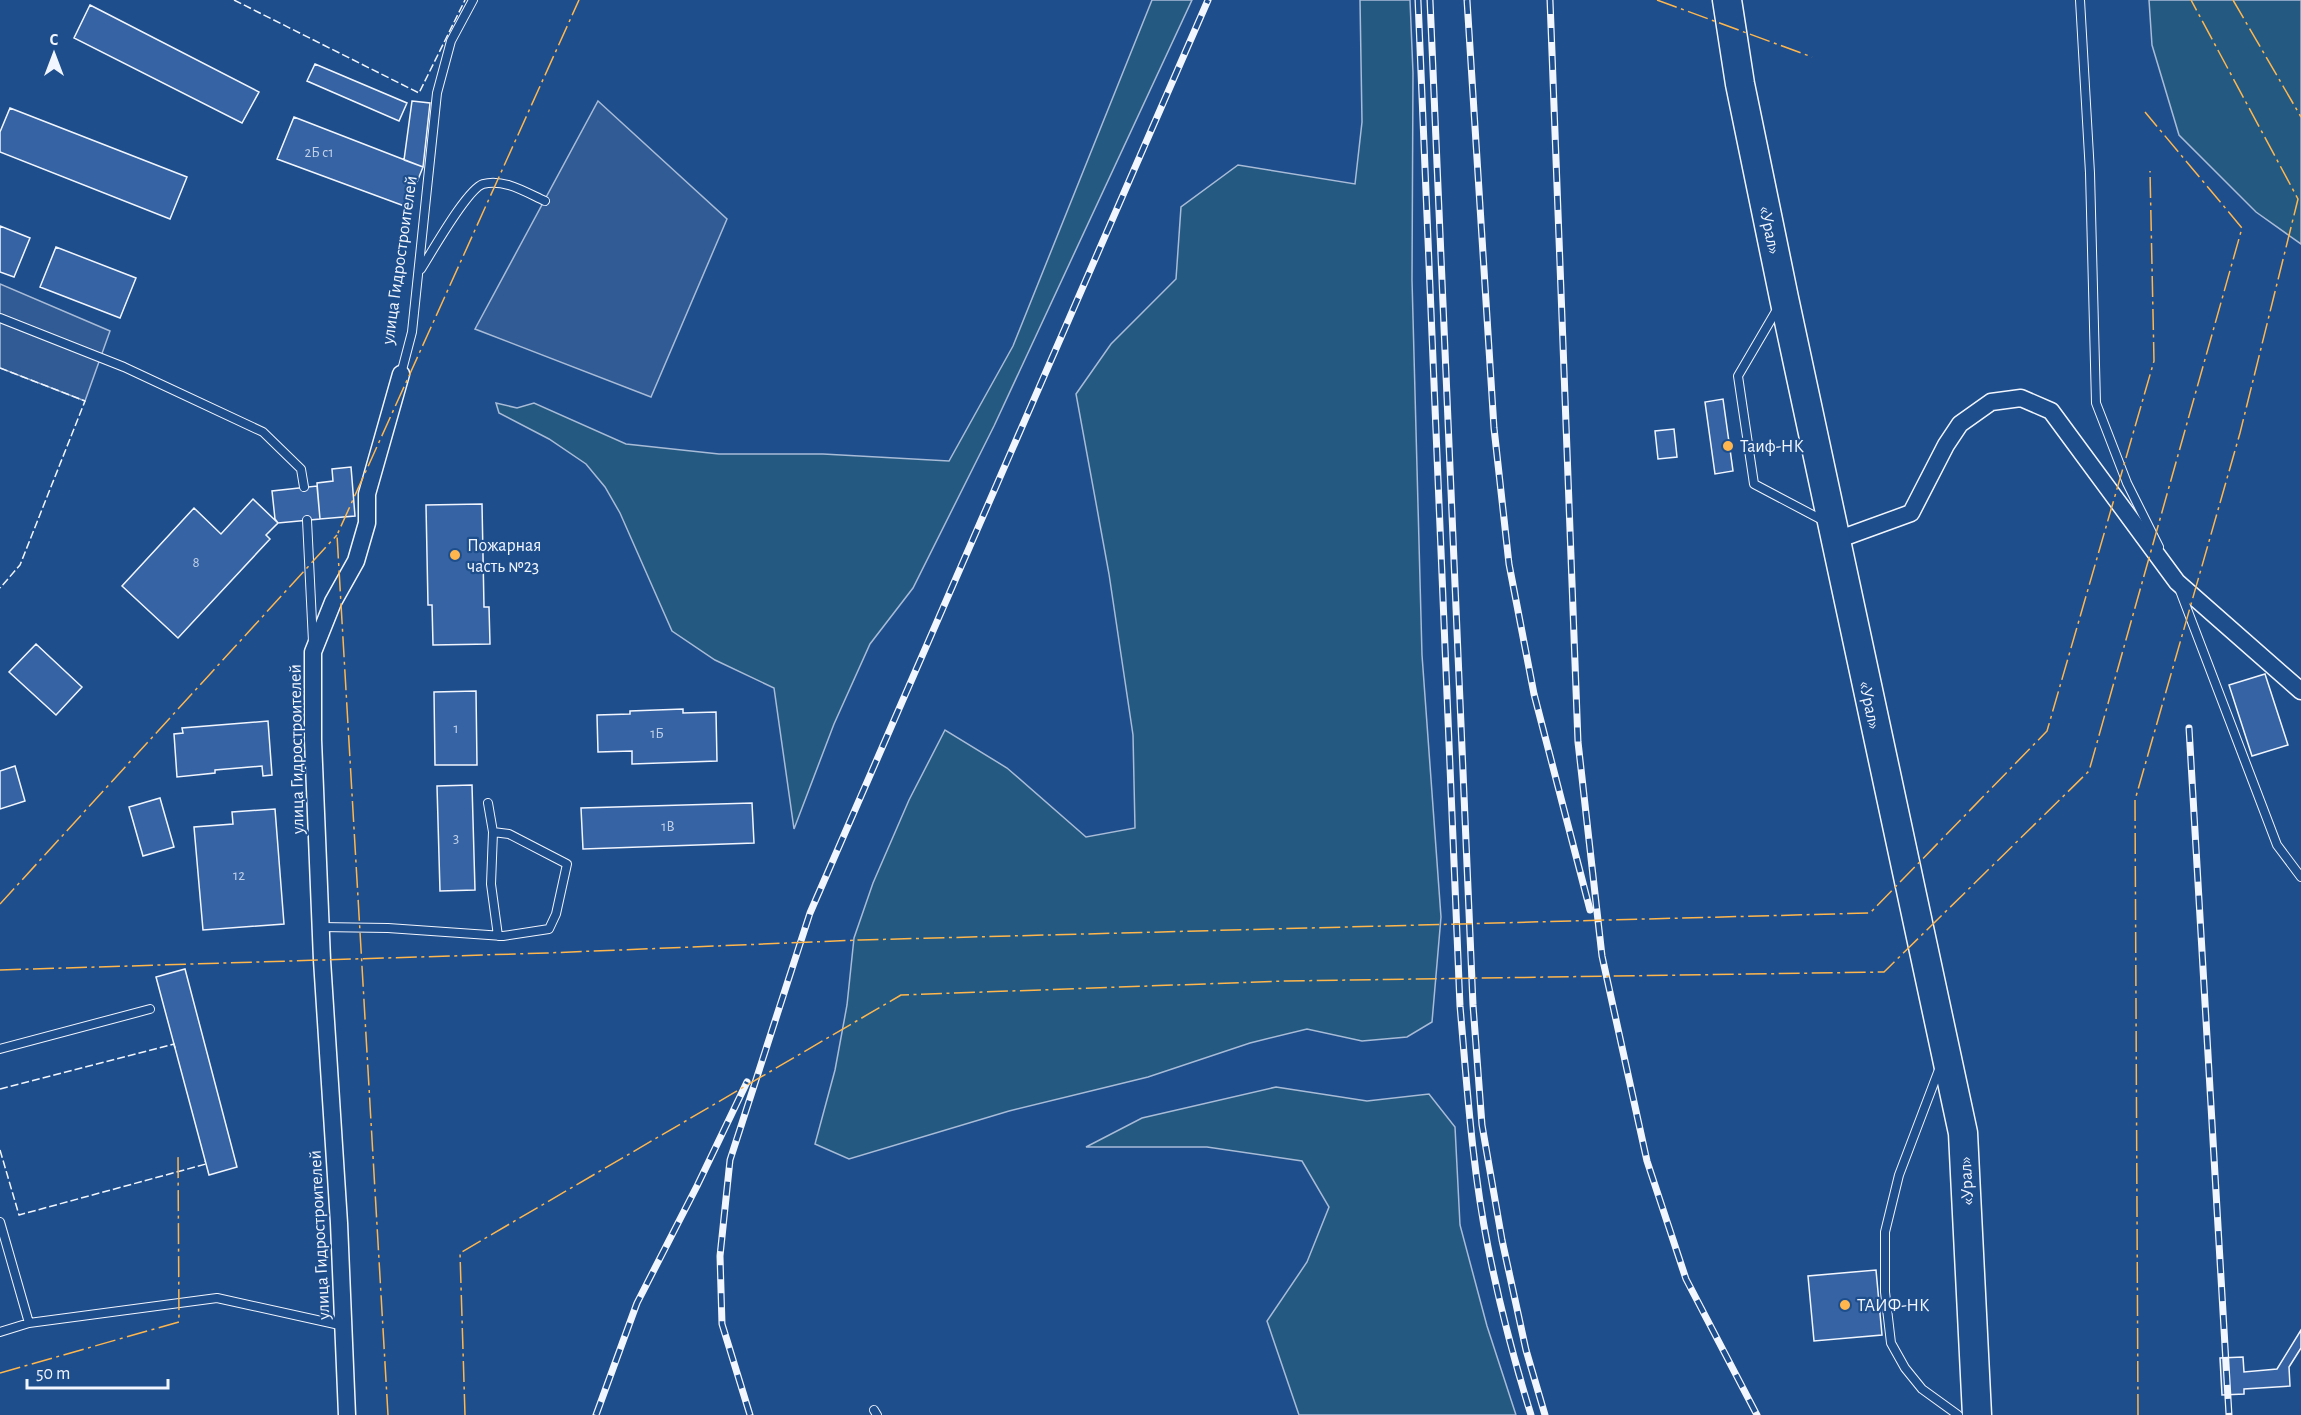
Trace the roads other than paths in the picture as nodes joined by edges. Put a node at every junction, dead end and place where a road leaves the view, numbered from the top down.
1 (473, 0) edge
2 (1727, 0) edge
3 (2080, 0) edge
4 (545, 201) dead end
5 (419, 272) junction
6 (1784, 298) junction
7 (0, 318) edge
8 (401, 374) joint
9 (304, 488) dead end
10 (307, 520) dead end
11 (1833, 533) junction
12 (2177, 582) junction
13 (314, 652) junction
14 (2301, 691) edge
15 (488, 803) dead end
16 (494, 832) junction
17 (2301, 877) edge
18 (320, 927) junction
19 (498, 936) junction
20 (150, 1009) dead end
21 (0, 1049) edge
22 (1946, 1052) junction
23 (0, 1222) edge
24 (29, 1323) junction
25 (344, 1326) junction
26 (0, 1332) edge
27 (347, 1415) edge
28 (1958, 1415) edge
29 (1977, 1415) edge

1 - 5 lane, улица Гидростроителей
2 - 6 highway, «Урал»
3 - 12 lane
4 - 5 lane
5 - 8 lane, улица Гидростроителей
6 - 11 highway, «Урал»
6 - 11 lane
7 - 9 lane
8 - 13 street, улица Гидростроителей
10 - 13 lane
11 - 12 street
11 - 22 highway, «Урал»
12 - 14 street
12 - 17 lane
13 - 18 street, улица Гидростроителей
15 - 16 lane
16 - 19 lane
16 - 19 lane
18 - 19 lane
18 - 25 street, улица Гидростроителей
20 - 21 lane
22 - 28 lane
22 - 29 highway, «Урал»
23 - 24 lane
24 - 25 lane
24 - 26 lane
25 - 27 street, улица Гидростроителей

